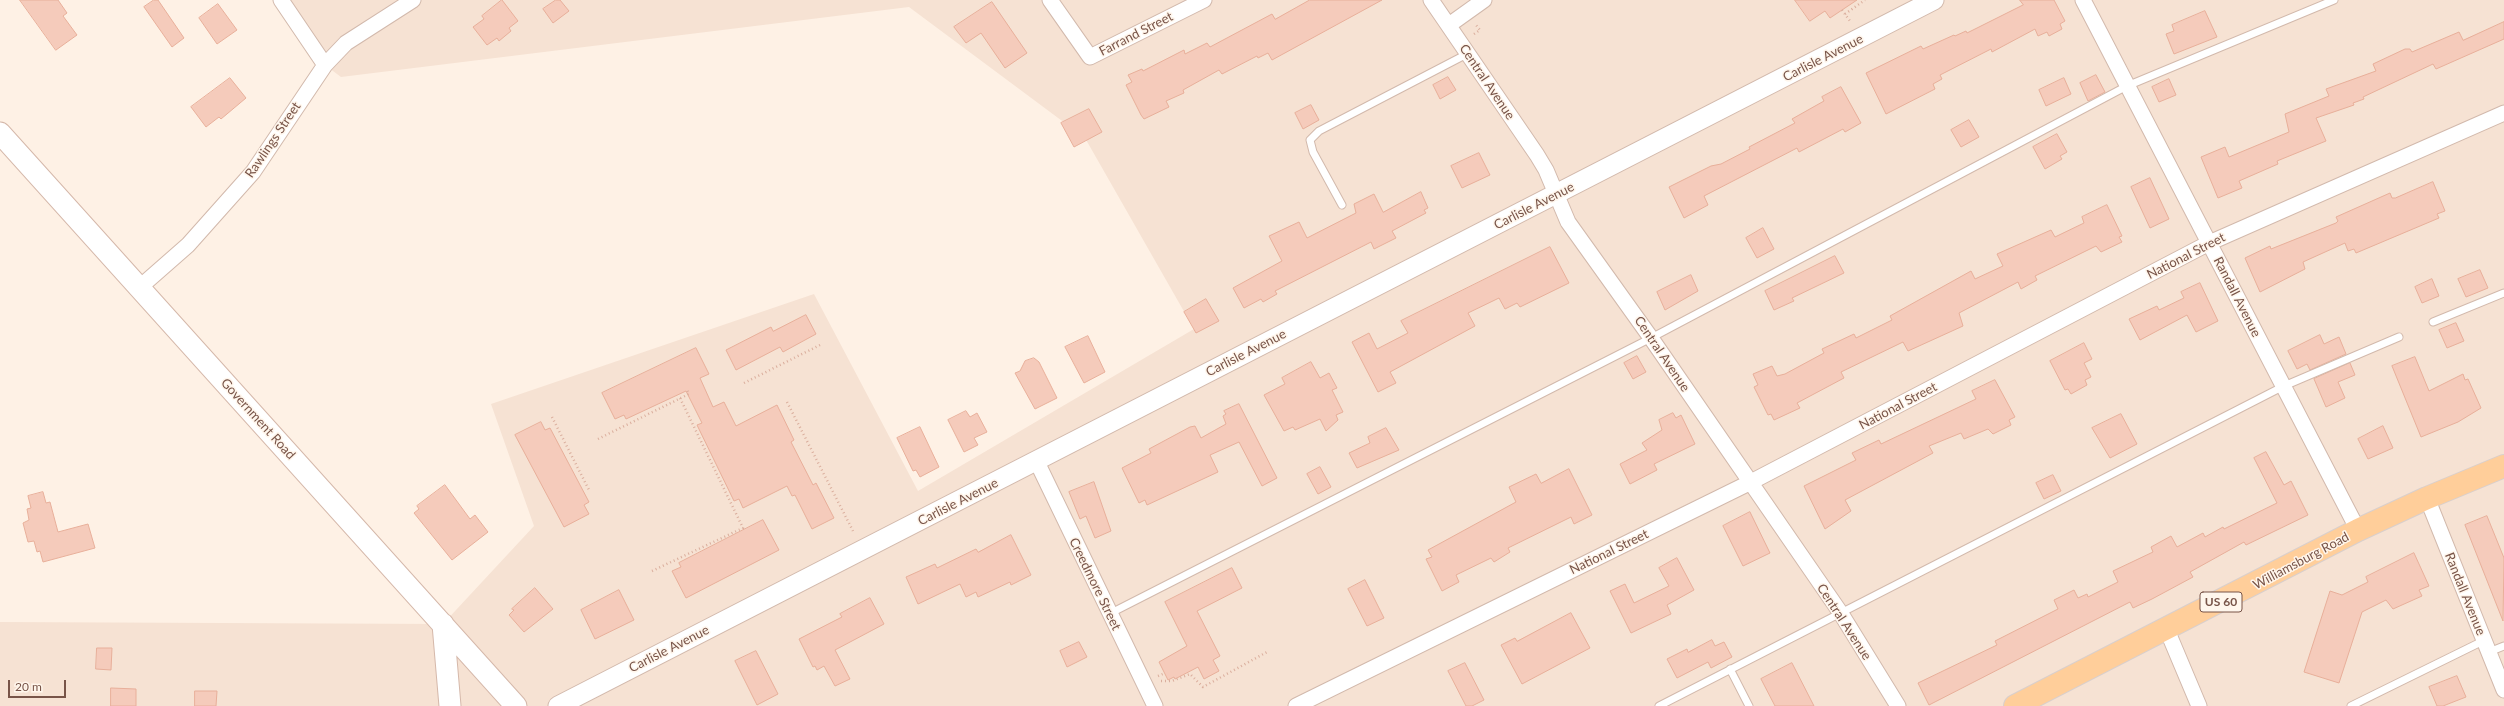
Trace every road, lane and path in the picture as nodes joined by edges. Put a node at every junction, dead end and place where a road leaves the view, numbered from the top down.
1 (281, 0) edge
2 (413, 0) edge
3 (1050, 0) edge
4 (1204, 0) edge
5 (1431, 0) edge
6 (1484, 0) edge
7 (1865, 0) edge
8 (1934, 0) edge
9 (2083, 0) edge
10 (2334, 0) edge
11 (1842, 10) dead end
12 (1845, 14) junction
13 (1850, 22) dead end
14 (1449, 25) junction
15 (1467, 54) junction
16 (325, 65) junction
17 (2127, 86) junction
18 (2504, 113) edge
19 (0, 133) edge
20 (1556, 194) junction
21 (1342, 205) dead end
22 (2209, 243) junction
23 (139, 288) junction
24 (2504, 293) edge
25 (2432, 322) dead end
26 (2399, 337) dead end
27 (1651, 338) junction
28 (820, 345) dead end
29 (744, 383) dead end
30 (2284, 386) junction
31 (687, 390) dead end
32 (680, 398) junction
33 (788, 402) dead end
34 (552, 417) dead end
35 (598, 439) dead end
36 (1036, 460) junction
37 (2504, 466) edge
38 (1749, 484) junction
39 (589, 490) dead end
40 (2427, 498) junction
41 (2358, 530) junction
42 (853, 531) dead end
43 (652, 571) dead end
44 (1840, 612) junction
45 (1109, 614) junction
46 (443, 624) junction
47 (2167, 630) junction
48 (2504, 646) edge
49 (2486, 647) junction
50 (1267, 652) dead end
51 (1730, 669) junction
52 (1155, 680) dead end
53 (2504, 690) edge
54 (450, 706) edge
55 (516, 706) edge
56 (558, 706) edge
57 (1155, 706) edge
58 (1296, 706) edge
59 (1658, 706) edge
60 (1749, 706) edge
61 (1898, 706) edge
62 (2015, 706) edge
63 (2199, 706) edge
64 (2351, 706) edge

1 - 16 street
2 - 16 street, Rawlings Street
3 - 4 street, Farrand Street
5 - 14 street, Central Avenue
6 - 14 street
7 - 12 path
8 - 20 street, Carlisle Avenue
9 - 17 street, Randall Avenue
10 - 17 lane
11 - 12 path
12 - 13 path
14 - 15 street, Central Avenue
15 - 20 street, Central Avenue
15 - 21 lane
16 - 23 street, Rawlings Street
17 - 22 street, Randall Avenue
17 - 27 lane
18 - 22 street, National Street
19 - 23 main road, Government Road
20 - 27 street, Central Avenue
20 - 36 street, Carlisle Avenue
22 - 30 street, Randall Avenue
22 - 38 street, National Street
23 - 46 main road, Government Road
24 - 25 lane
26 - 30 lane
27 - 38 street, Central Avenue
27 - 45 lane
28 - 29 path
30 - 41 street, Randall Avenue
30 - 44 lane
31 - 32 path
32 - 35 path
32 - 43 path
33 - 42 path
34 - 39 path
36 - 45 street, Creedmore Street
36 - 56 street, Carlisle Avenue
37 - 40 main road, Williamsburg Road / US 60
38 - 44 street, Central Avenue
38 - 58 street, National Street
40 - 41 main road, Williamsburg Road / US 60
40 - 49 street, Randall Avenue
41 - 47 main road, Williamsburg Road / US 60
44 - 51 lane
44 - 61 street, Central Avenue
45 - 57 street, Creedmore Street
46 - 54 main road
46 - 55 main road, Government Road
47 - 62 main road, Williamsburg Road / US 60
47 - 63 street
48 - 49 lane
49 - 53 street, Randall Avenue
49 - 64 lane
50 - 52 path
51 - 59 lane
51 - 60 lane

